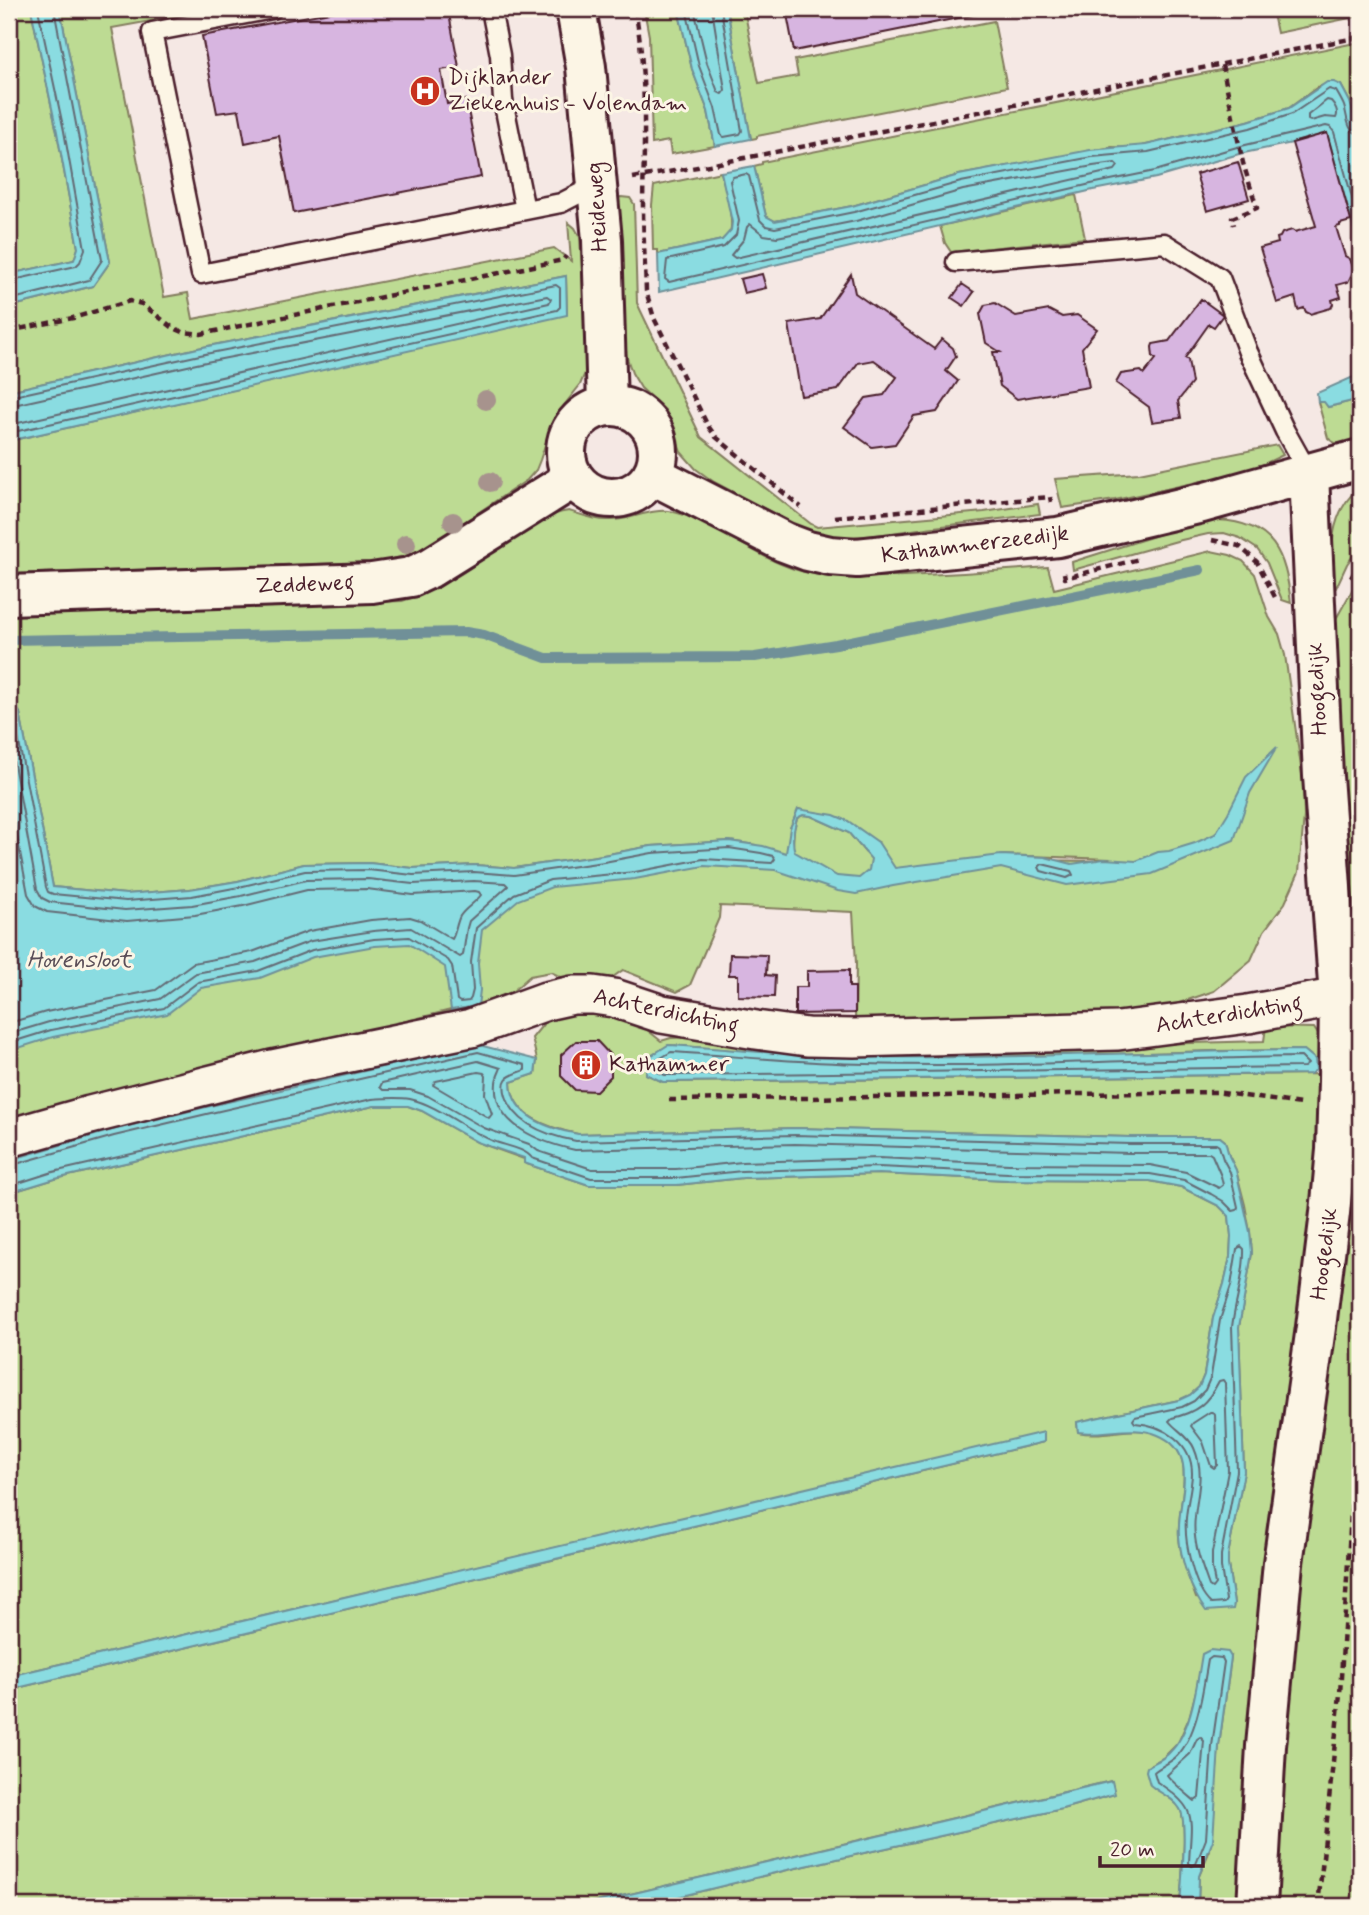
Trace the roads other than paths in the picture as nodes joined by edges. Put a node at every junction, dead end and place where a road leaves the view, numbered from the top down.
1 (272, 9) edge
2 (491, 9) edge
3 (576, 9) edge
4 (596, 185) junction
5 (525, 210) junction
6 (956, 262) dead end
7 (607, 405) junction
8 (1360, 459) edge
9 (1309, 474) junction
10 (653, 475) junction
11 (573, 478) junction
12 (9, 595) edge
13 (1339, 997) junction
14 (9, 1138) edge
15 (1257, 1906) edge

1 - 5 lane
2 - 5 lane
3 - 4 street, Heideweg
4 - 5 lane
4 - 7 street, Heideweg
6 - 9 lane
7 - 10 street
7 - 11 street
8 - 9 street, Kathammerzeedijk
9 - 10 street, Kathammerzeedijk
9 - 13 street, Hoogedijk
10 - 11 street
11 - 12 street, Zeddeweg
13 - 14 street, Achterdichting
13 - 15 street, Hoogedijk

